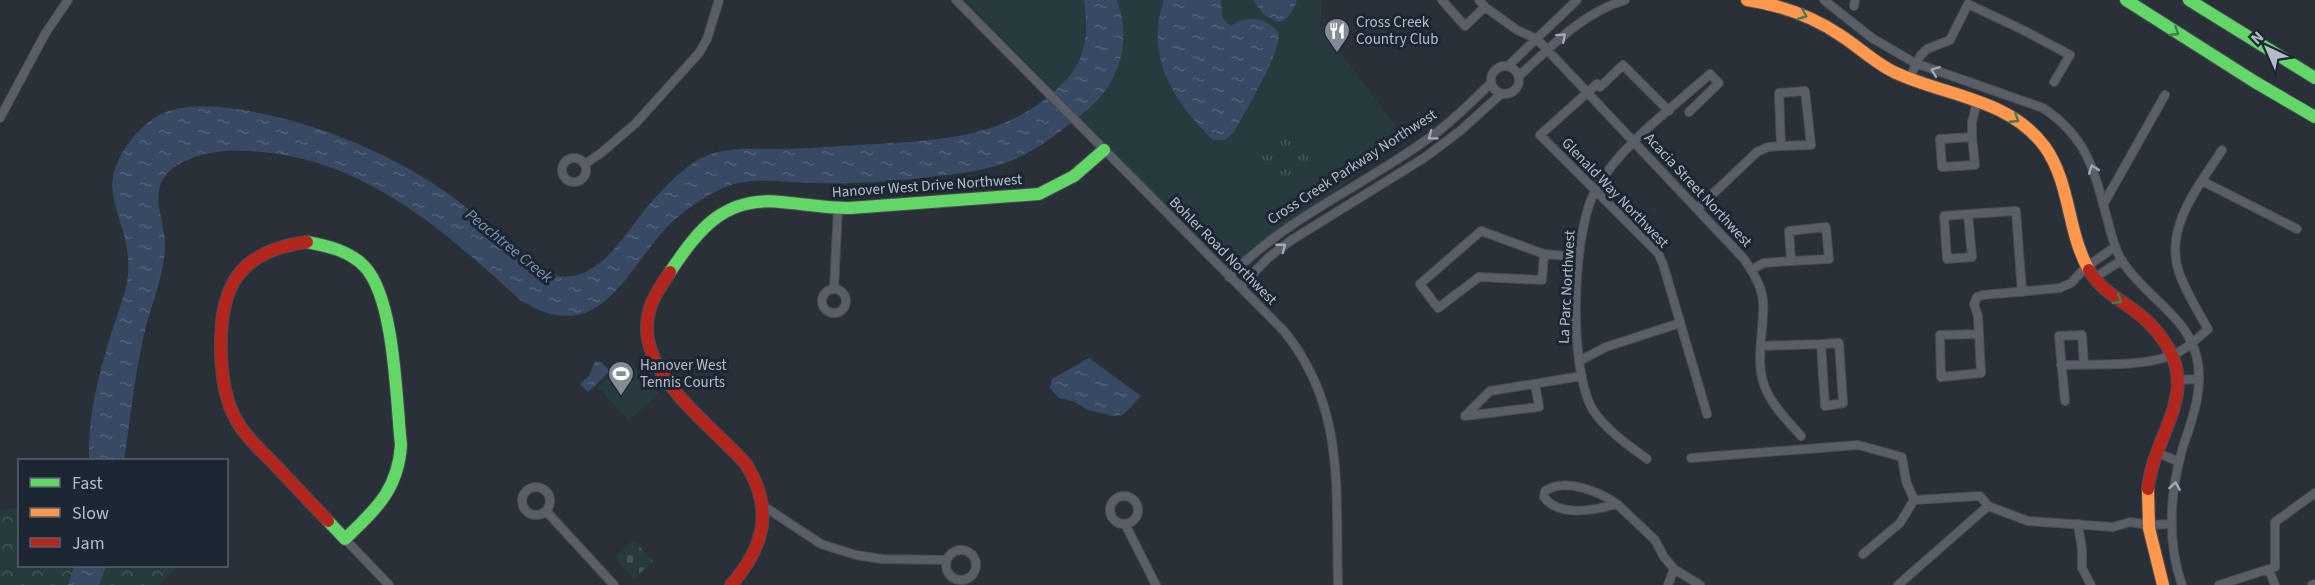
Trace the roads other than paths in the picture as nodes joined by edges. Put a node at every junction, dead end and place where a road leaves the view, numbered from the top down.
1 (68, 0) edge
2 (719, 0) edge
3 (956, 0) edge
4 (1442, 0) edge
5 (1479, 0) edge
6 (1577, 0) edge
7 (1753, 0) edge
8 (1824, 0) edge
9 (2126, 0) edge
10 (2189, 0) edge
11 (1619, 1) edge
12 (1485, 7) junction
13 (1537, 39) junction
14 (1548, 50) junction
15 (1916, 63) junction
16 (1508, 66) junction
17 (1519, 76) junction
18 (2315, 78) edge
19 (1909, 79) junction
20 (1491, 82) junction
21 (2054, 82) dead end
22 (1587, 92) junction
23 (1501, 94) junction
24 (2165, 95) dead end
25 (1977, 102) junction
26 (1669, 111) junction
27 (1689, 112) dead end
28 (2315, 117) edge
29 (0, 118) edge
30 (1972, 137) junction
31 (1635, 142) junction
32 (1781, 147) junction
33 (1104, 150) junction
34 (2222, 150) dead end
35 (585, 164) dead end
36 (2202, 182) junction
37 (1595, 190) junction
38 (2103, 205) junction
39 (838, 208) junction
40 (1698, 208) junction
41 (1968, 214) junction
42 (2297, 229) dead end
43 (2115, 248) junction
44 (1544, 254) junction
45 (1579, 257) junction
46 (2122, 260) junction
47 (1791, 261) junction
48 (2086, 267) junction
49 (1751, 270) junction
50 (1229, 276) junction
51 (2094, 278) junction
52 (1240, 287) junction
53 (834, 289) dead end
54 (2022, 292) junction
55 (1680, 323) junction
56 (1979, 334) junction
57 (2192, 343) junction
58 (1821, 344) junction
59 (1761, 346) junction
60 (2171, 356) junction
61 (1579, 361) junction
62 (2084, 364) junction
63 (2061, 365) junction
64 (1582, 376) junction
65 (2199, 379) junction
66 (2177, 380) junction
67 (1535, 384) junction
68 (2064, 401) dead end
69 (1707, 414) dead end
70 (1801, 436) dead end
71 (2158, 453) junction
72 (1691, 458) dead end
73 (1647, 459) dead end
74 (2179, 462) junction
75 (2315, 493) edge
76 (1914, 500) junction
77 (1617, 504) junction
78 (1989, 506) junction
79 (765, 507) junction
80 (546, 511) dead end
81 (1125, 524) dead end
82 (2078, 524) junction
83 (2172, 524) junction
84 (2149, 525) junction
85 (345, 539) junction
86 (1863, 554) dead end
87 (947, 560) dead end
88 (1674, 569) junction
89 (2269, 570) junction
90 (388, 585) edge
91 (614, 585) edge
92 (731, 585) edge
93 (1156, 585) edge
94 (1338, 585) edge
95 (1668, 585) edge
96 (1700, 585) edge
97 (1898, 585) edge
98 (2091, 585) edge
99 (2163, 585) edge
100 (2182, 585) edge
101 (2219, 585) edge
102 (2275, 585) edge

1 - 29 street
2 - 35 street
3 - 33 street, Bohler Road Northwest
4 - 12 street
5 - 12 street, Acacia Street Northwest
6 - 13 street
7 -> 19 main road
8 - 15 street
9 -> 28 main road
10 - 18 main road
14 -> 11 street
12 - 13 street, Acacia Street Northwest
13 - 14 street, Acacia Street Northwest
13 - 16 street
14 - 17 street
14 - 22 street, Acacia Street Northwest
15 - 19 street
15 - 21 street
38 -> 15 street
16 - 17 street
16 - 20 street
17 - 23 street
19 - 25 main road
20 - 23 street
20 -> 50 street, Cross Creek Parkway Northwest
22 - 26 street
22 - 31 street, Acacia Street Northwest
22 - 37 street, Glenald Way Northwest
52 -> 23 street, Cross Creek Parkway Northwest
24 - 38 street
25 - 30 street
25 -> 48 main road
26 - 27 street, La Parc Northwest
26 - 31 street, La Parc Northwest
30 - 30 street
31 - 37 street, La Parc Northwest
31 - 40 street, Acacia Street Northwest
32 - 32 street
32 - 40 street
33 - 39 main road, Hanover West Drive Northwest
33 - 50 street, Bohler Road Northwest
34 - 36 street
36 - 42 street
36 - 57 street
37 - 45 street, La Parc Northwest
37 - 55 street, Glenald Way Northwest
38 - 43 street
39 - 53 street
39 - 79 main road, Hanover West Drive Northwest
40 - 49 street, Acacia Street Northwest
41 - 41 street
41 - 54 street
43 - 46 street
43 - 48 street
44 - 44 street
44 - 45 street
45 - 61 street, La Parc Northwest
46 - 51 street
46 - 57 street
47 - 47 street
47 - 49 street
48 - 51 main road
48 - 54 street
49 - 59 street, Acacia Street Northwest
50 - 52 street, Bohler Road Northwest
51 -> 60 main road
52 - 94 street, Bohler Road Northwest
54 - 56 street
55 - 61 street
55 - 69 street, Glenald Way Northwest
56 - 56 street
57 - 60 street
57 - 65 street
58 - 58 street
58 - 59 street
59 - 70 street, Acacia Street Northwest
60 - 62 street
60 - 66 main road
61 - 64 street, La Parc Northwest
62 - 63 street
62 - 63 street
63 - 68 street
64 - 67 street
64 - 73 street, La Parc Northwest
65 - 66 street
65 - 74 street
66 - 71 main road
67 - 67 street
71 - 74 street
71 - 84 main road
72 - 76 street
83 -> 74 street
75 - 89 street
76 - 78 street
76 - 86 street
77 - 77 street
77 - 88 street
78 - 82 street
78 - 97 street
79 - 87 street
79 - 92 main road
80 - 91 street
81 - 93 street
82 - 84 street
82 - 98 street
83 - 84 street
83 - 100 street
84 - 99 main road
85 - 85 main road
85 - 90 street
88 - 95 street
88 - 96 street
89 - 101 street
89 - 102 street

